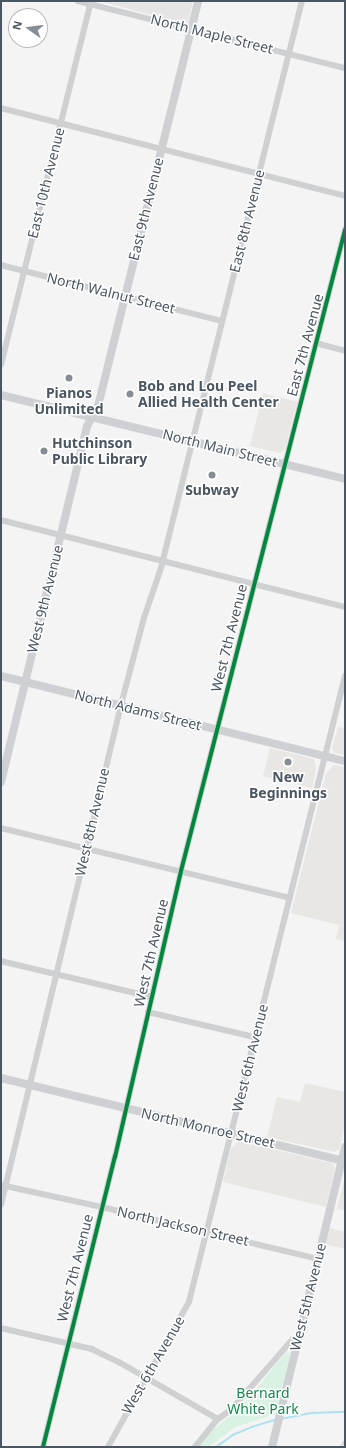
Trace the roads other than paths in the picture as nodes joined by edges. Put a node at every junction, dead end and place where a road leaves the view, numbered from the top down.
1 (78, 1) edge
2 (198, 1) edge
3 (302, 1) edge
4 (91, 2) edge
5 (191, 29) junction
6 (289, 54) junction
7 (345, 68) edge
8 (1, 108) edge
9 (61, 123) junction
10 (161, 148) junction
11 (258, 173) junction
12 (345, 196) edge
13 (345, 230) edge
14 (1, 265) edge
15 (24, 271) junction
16 (124, 296) junction
17 (222, 320) junction
18 (316, 344) junction
19 (345, 351) edge
20 (1, 365) edge
21 (1, 395) edge
22 (92, 417) junction
23 (192, 442) junction
24 (286, 465) junction
25 (345, 479) edge
26 (1, 520) edge
27 (60, 534) junction
28 (163, 561) junction
29 (254, 584) junction
30 (345, 607) edge
31 (1, 676) edge
32 (345, 676) edge
33 (24, 682) junction
34 (121, 705) junction
35 (217, 730) junction
36 (325, 756) junction
37 (345, 761) edge
38 (1, 782) edge
39 (1, 828) edge
40 (86, 848) junction
41 (181, 871) junction
42 (290, 898) junction
43 (1, 961) edge
44 (57, 975) junction
45 (152, 997) junction
46 (148, 1012) junction
47 (255, 1037) junction
48 (1, 1078) edge
49 (31, 1086) junction
50 (126, 1108) junction
51 (231, 1134) junction
52 (345, 1147) edge
53 (343, 1160) edge
54 (3, 1186) edge
55 (1, 1205) edge
56 (102, 1207) junction
57 (207, 1232) junction
58 (318, 1259) junction
59 (1, 1328) edge
60 (298, 1340) junction
61 (67, 1344) junction
62 (146, 1378) junction
63 (218, 1419) junction
64 (42, 1447) edge
65 (108, 1447) edge
66 (195, 1447) edge
67 (272, 1447) edge

1 - 4 street, North Maple Street
2 - 5 street, East 9th Avenue
3 - 6 street, East 8th Avenue
4 - 5 street, North Maple Street
4 - 9 street, East 10th Avenue
5 - 6 street, North Maple Street
5 - 10 street, East 9th Avenue
6 - 7 street, North Maple Street
6 - 11 street, East 8th Avenue
8 - 9 street
9 - 10 street
9 - 15 street, East 10th Avenue
10 - 11 street
10 - 16 street, East 9th Avenue
11 - 12 street
11 - 17 street, East 8th Avenue
13 - 18 street, East 7th Avenue
14 - 15 street, North Walnut Street
15 - 16 street, North Walnut Street
15 - 20 street, East 10th Avenue
16 - 17 street, North Walnut Street
16 - 22 street, East 9th Avenue
17 - 23 street, East 8th Avenue
18 - 19 street
18 - 24 street, East 7th Avenue
21 - 22 street, North Main Street
22 - 23 street, North Main Street
22 - 27 street, West 9th Avenue
23 - 24 street, North Main Street
23 - 28 street, West 8th Avenue
24 - 25 street, North Main Street
24 - 29 street, West 7th Avenue
26 - 27 street
27 - 28 street
27 - 33 street, West 9th Avenue
28 - 29 street
28 - 34 street, West 8th Avenue
29 - 30 street
29 - 35 street, West 7th Avenue
31 - 33 street, North Adams Street
32 - 36 street, West 6th Avenue
33 - 34 street, North Adams Street
33 - 38 street, West 9th Avenue
34 - 35 street, North Adams Street
34 - 40 street, West 8th Avenue
35 - 36 street, North Adams Street
35 - 41 street, West 7th Avenue
36 - 37 street, North Adams Street
36 - 42 street, West 6th Avenue
39 - 40 street
40 - 41 street
40 - 44 street, West 8th Avenue
41 - 42 street
41 - 45 street, West 7th Avenue
42 - 47 street, West 6th Avenue
43 - 44 street
44 - 45 street
44 - 49 street, West 8th Avenue
45 - 46 street, West 7th Avenue
46 - 47 street
46 - 50 street, West 7th Avenue
47 - 51 street, West 6th Avenue
48 - 49 street, North Monroe Street
49 - 50 street, North Monroe Street
49 - 54 street, West 8th Avenue
50 - 51 street, North Monroe Street
50 - 56 street, West 7th Avenue
51 - 53 street, North Monroe Street
51 - 57 street, West 6th Avenue
52 - 53 street, West 5th Avenue
53 - 58 street, West 5th Avenue
54 - 55 street, West 8th Avenue
54 - 56 street, North Jackson Street
56 - 57 street, North Jackson Street
56 - 61 street, West 7th Avenue
57 - 58 street, North Jackson Street
57 - 62 street, West 6th Avenue
58 - 60 street, West 5th Avenue
59 - 61 street
60 - 63 street
60 - 67 street, West 5th Avenue
61 - 62 street
61 - 64 street, West 7th Avenue
62 - 63 street
62 - 65 street, West 6th Avenue
63 - 66 street

